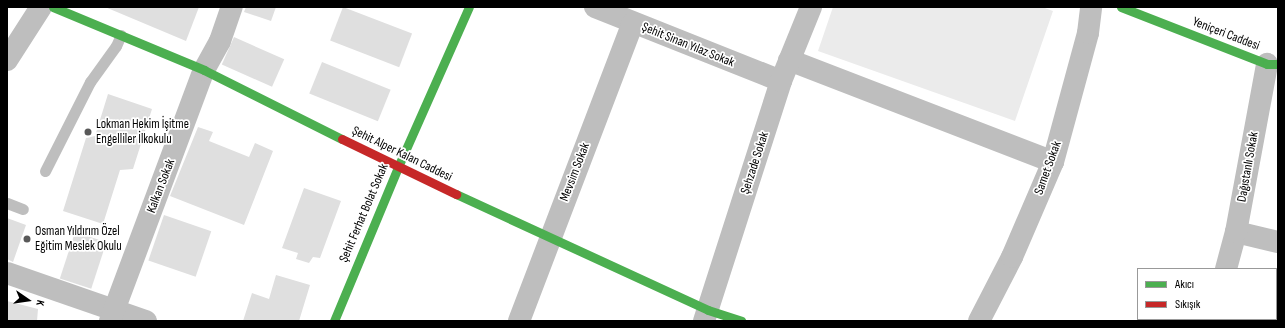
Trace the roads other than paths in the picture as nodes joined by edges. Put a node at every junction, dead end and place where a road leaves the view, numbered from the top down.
1 (41, 7) edge
2 (53, 7) edge
3 (232, 7) edge
4 (469, 7) edge
5 (595, 7) edge
6 (811, 7) edge
7 (1091, 7) edge
8 (1121, 7) edge
9 (633, 23) junction
10 (121, 35) junction
11 (7, 60) edge
12 (789, 60) junction
13 (1272, 64) edge
14 (204, 70) junction
15 (781, 81) junction
16 (1052, 162) junction
17 (398, 167) junction
18 (45, 171) dead end
19 (7, 203) edge
20 (23, 209) dead end
21 (1236, 232) junction
22 (550, 237) junction
23 (1278, 242) edge
24 (1226, 268) edge
25 (7, 273) edge
26 (112, 316) edge
27 (706, 316) edge
28 (146, 321) edge
29 (334, 321) edge
30 (519, 321) edge
31 (741, 321) edge
32 (979, 321) edge

1 - 11 street
2 - 10 street, Şehit Alper Kalan Caddesi
3 - 14 street, Kalkan Sokak
4 - 17 street, Şehit Ferhat Bolat Sokak
5 - 9 street, Şehit Sinan Yılaz Sokak
6 - 12 street, Şehzade Sokak
7 - 16 street, Samet Sokak
8 - 13 street, Yeniçeri Caddesi
9 - 15 street, Şehit Sinan Yılaz Sokak
9 - 22 street, Mevsim Sokak
10 - 14 street, Şehit Alper Kalan Caddesi
10 - 18 lane
12 - 15 street, Şehzade Sokak
12 - 16 street
13 - 21 street, Dağıstanlı Sokak
14 - 17 street, Şehit Alper Kalan Caddesi
14 - 26 street, Kalkan Sokak
15 - 27 street, Şehzade Sokak
16 - 32 street, Samet Sokak
17 - 22 street, Şehit Alper Kalan Caddesi
17 - 29 street, Şehit Ferhat Bolat Sokak
19 - 20 lane
21 - 23 street
21 - 24 street, Dağıstanlı Sokak
22 - 27 street, Şehit Alper Kalan Caddesi
22 - 30 street, Mevsim Sokak
25 - 26 street
26 - 28 street
27 - 31 street, Şehit Alper Kalan Caddesi

